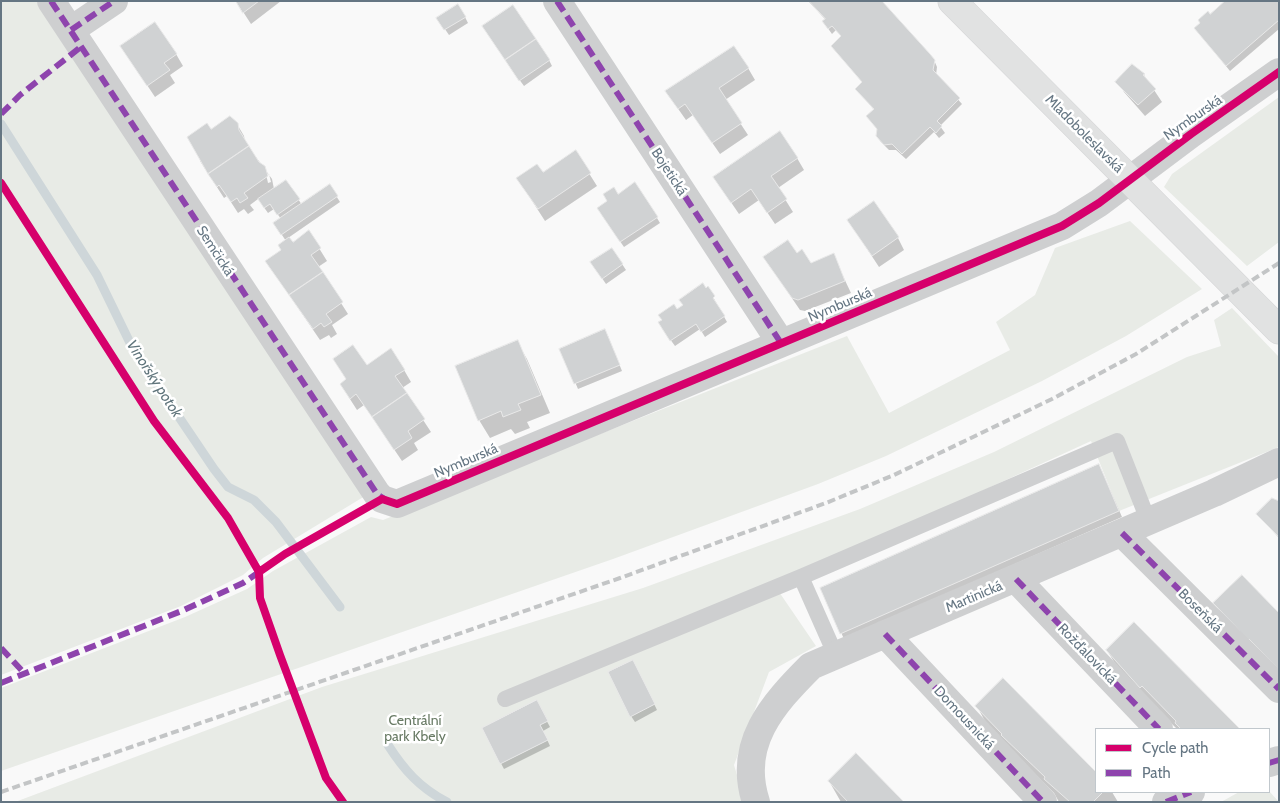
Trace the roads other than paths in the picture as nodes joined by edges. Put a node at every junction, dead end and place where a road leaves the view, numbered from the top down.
1 (51, 1) edge
2 (114, 1) edge
3 (557, 1) edge
4 (952, 1) edge
5 (71, 30) junction
6 (1279, 72) edge
7 (1130, 179) junction
8 (1279, 330) edge
9 (780, 343) junction
10 (1279, 462) edge
11 (382, 499) joint
12 (1148, 520) junction
13 (1122, 533) junction
14 (801, 577) junction
15 (1016, 579) junction
16 (885, 634) junction
17 (836, 656) junction
18 (1279, 689) edge
19 (505, 699) dead end
20 (1158, 728) edge
21 (1188, 793) edge
22 (756, 802) edge
23 (1043, 802) edge
24 (1166, 802) edge

1 - 5 street, Semčická
2 - 5 street
3 - 9 street, Bojetická
4 - 7 main road, Mladoboleslavská
5 - 11 street, Semčická
6 - 7 street, Nymburská
7 - 8 main road, Mladoboleslavská
7 - 9 street, Nymburská
9 - 11 street, Nymburská
10 - 12 street, Martinická
12 - 13 street, Martinická
12 - 14 lane
13 - 15 street, Martinická
13 - 18 street, Boseňská
14 - 17 lane
14 - 19 lane
15 - 16 street, Martinická
15 - 20 street, Rožďalovická
16 - 17 street, Martinická
16 - 23 street, Domousnická
17 - 22 street, Martinická
21 - 24 street

